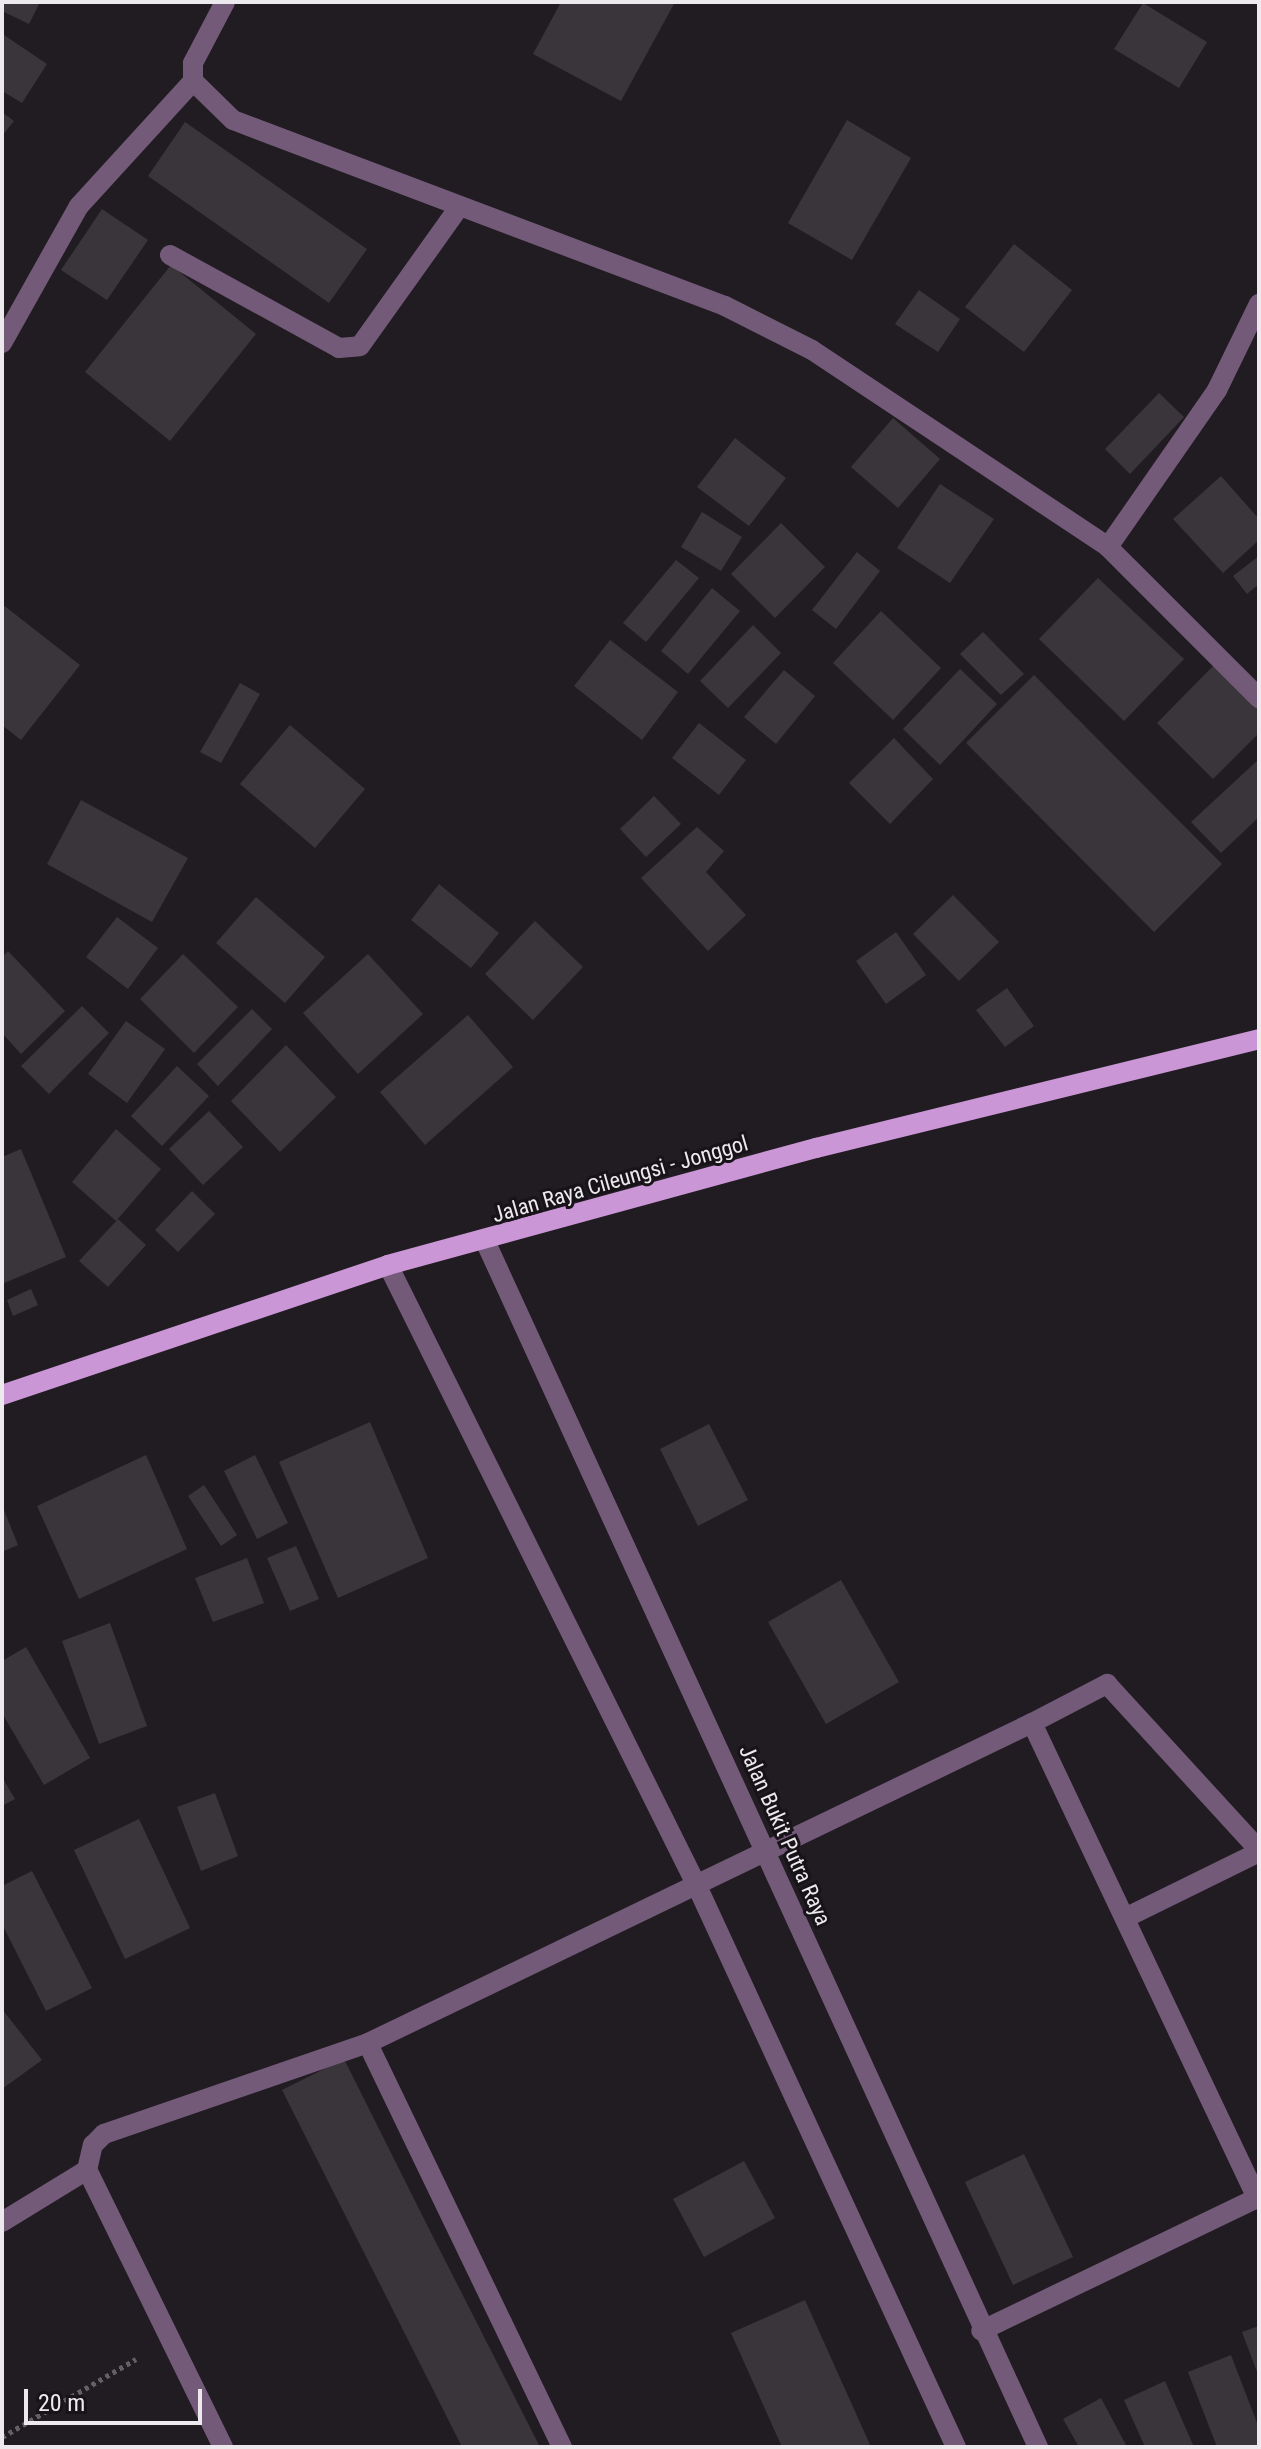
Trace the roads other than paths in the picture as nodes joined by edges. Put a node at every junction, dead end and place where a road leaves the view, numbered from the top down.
1 (225, 2) edge
2 (193, 81) junction
3 (457, 210) junction
4 (170, 255) dead end
5 (1259, 304) edge
6 (5, 328) edge
7 (1108, 547) junction
8 (1259, 698) edge
9 (1259, 1039) edge
10 (486, 1243) junction
11 (388, 1265) junction
12 (2, 1395) edge
13 (1032, 1723) junction
14 (767, 1850) junction
15 (1259, 1851) edge
16 (697, 1886) junction
17 (1125, 1918) junction
18 (368, 2043) junction
19 (87, 2170) junction
20 (1258, 2198) edge
21 (2, 2222) edge
22 (981, 2331) junction
23 (223, 2447) edge
24 (562, 2447) edge
25 (956, 2447) edge
26 (1038, 2447) edge

1 - 2 street
2 - 3 street
2 - 6 street
3 - 4 street
3 - 7 street
5 - 7 street
7 - 8 street
9 - 10 main road, Jalan Raya Cileungsi - Jonggol
10 - 11 main road, Jalan Raya Cileungsi - Jonggol
10 - 14 street, Jalan Bukit Putra Raya
11 - 12 main road, Jalan Raya Cileungsi - Jonggol
11 - 16 street
13 - 14 street
13 - 15 street
13 - 17 street
14 - 16 street
14 - 22 street, Jalan Bukit Putra Raya
15 - 17 street
16 - 18 street
16 - 25 street
17 - 20 street
18 - 19 street
18 - 24 street
19 - 21 street
19 - 23 street
20 - 22 street
22 - 26 street, Jalan Bukit Putra Raya

